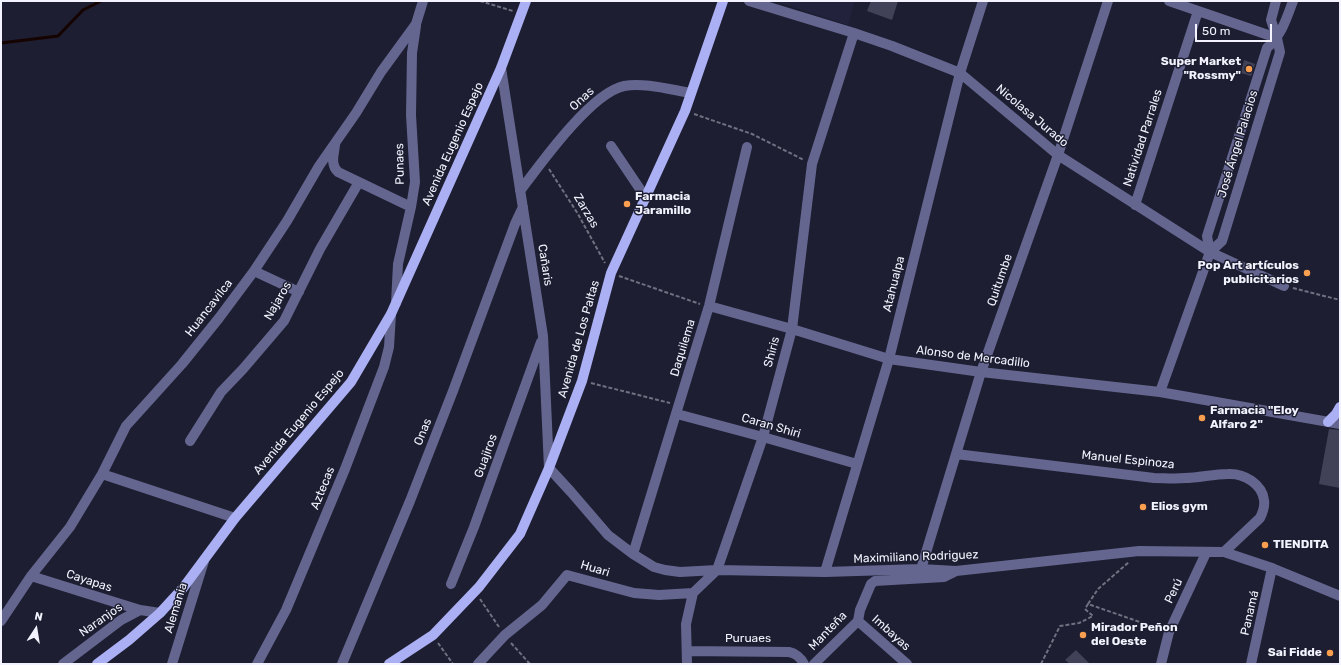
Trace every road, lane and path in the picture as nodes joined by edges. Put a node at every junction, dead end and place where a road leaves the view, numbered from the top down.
1 (423, 1) edge
2 (480, 1) edge
3 (526, 1) edge
4 (723, 1) edge
5 (749, 1) edge
6 (983, 1) edge
7 (1108, 1) edge
8 (1168, 1) edge
9 (1276, 1) edge
10 (1293, 1) edge
11 (1198, 11) junction
12 (522, 14) junction
13 (416, 24) junction
14 (854, 33) junction
15 (1277, 38) junction
16 (500, 68) junction
17 (960, 73) junction
18 (691, 93) junction
19 (685, 111) junction
20 (335, 143) junction
21 (611, 146) dead end
22 (747, 147) dead end
23 (1058, 155) junction
24 (544, 160) junction
25 (812, 164) junction
26 (359, 182) junction
27 (520, 191) junction
28 (646, 198) junction
29 (1135, 205) junction
30 (411, 207) junction
31 (523, 208) junction
32 (1210, 252) junction
33 (254, 271) junction
34 (611, 273) junction
35 (1284, 286) joint
36 (299, 292) junction
37 (1340, 300) edge
38 (396, 303) junction
39 (709, 306) junction
40 (391, 314) junction
41 (792, 329) junction
42 (543, 336) junction
43 (889, 359) junction
44 (981, 372) junction
45 (582, 381) junction
46 (1160, 392) junction
47 (1340, 407) edge
48 (678, 410) junction
49 (1328, 422) junction
50 (1340, 424) edge
51 (763, 437) junction
52 (190, 441) dead end
53 (956, 454) junction
54 (857, 464) junction
55 (549, 468) junction
56 (102, 474) junction
57 (235, 518) junction
58 (1139, 551) junction
59 (1224, 552) junction
60 (1206, 553) junction
61 (634, 554) junction
62 (204, 559) junction
63 (1272, 568) junction
64 (921, 569) junction
65 (717, 570) junction
66 (956, 571) junction
67 (826, 572) junction
68 (31, 576) junction
69 (451, 584) dead end
70 (693, 593) junction
71 (1340, 596) edge
72 (1088, 604) junction
73 (140, 610) junction
74 (160, 613) junction
75 (858, 620) junction
76 (1, 621) edge
77 (1169, 632) junction
78 (433, 635) junction
79 (687, 651) junction
80 (63, 664) edge
81 (97, 664) edge
82 (172, 664) edge
83 (257, 664) edge
84 (342, 664) edge
85 (389, 664) edge
86 (453, 664) edge
87 (478, 664) edge
88 (688, 664) edge
89 (804, 664) edge
90 (814, 664) edge
91 (907, 664) edge
92 (1041, 664) edge
93 (1161, 664) edge
94 (1251, 664) edge

1 - 13 street, Huancavilca
2 - 12 path
3 - 12 main road, Avenida Eugenio Espejo
4 - 18 main road, Avenida de Los Paltas
5 - 14 street, Nicolasa Jurado
6 - 17 street, Atahualpa
7 - 23 street, Quitumbe
8 - 11 street
9 - 15 street
10 - 15 street, José Ángel Palacios
11 - 15 street
11 - 29 street, Natividad Parrales
12 - 16 main road, Avenida Eugenio Espejo
13 - 20 street, Huancavilca
13 - 30 street, Punaes
14 - 17 street, Nicolasa Jurado
14 - 25 street, Shiris
15 - 32 street, José Ángel Palacios
15 - 32 street, José Ángel Palacios
16 - 27 street, Cañaris
16 - 38 main road, Avenida Eugenio Espejo
17 - 23 street, Nicolasa Jurado
17 - 43 street, Atahualpa
18 - 19 main road, Avenida de Los Paltas
18 - 24 street, Onas
19 - 25 path
19 - 28 main road, Avenida de Los Paltas
20 - 26 street
20 - 33 street, Huancavilca
21 - 28 street
22 - 39 street, Daquilema
23 - 29 street, Nicolasa Jurado
23 - 44 street, Quitumbe
24 - 27 street, Onas
24 - 34 path, Zarzas
25 - 41 street, Shiris
26 - 30 street
26 - 36 street, Najaros
27 - 31 street, Cañaris
28 - 34 main road, Avenida de Los Paltas
29 - 32 street, Nicolasa Jurado
30 - 38 street, Punaes
31 - 42 street, Cañaris
31 - 84 street, Onas
32 - 35 street, Nicolasa Jurado
32 - 46 street, José Ángel Palacios
33 - 36 street
33 - 56 street, Huancavilca
34 - 39 path
34 - 45 main road, Avenida de Los Paltas
35 - 37 path
36 - 52 street, Najaros
38 - 40 main road, Avenida Eugenio Espejo
39 - 41 street, Alonso de Mercadillo
39 - 48 street, Daquilema
40 - 57 main road, Avenida Eugenio Espejo
40 - 83 street, Aztecas
41 - 43 street, Alonso de Mercadillo
41 - 51 street, Shiris
42 - 55 street, Cañaris
42 - 69 street, Guajiros
43 - 44 street, Alonso de Mercadillo
43 - 54 street, Atahualpa
44 - 46 street, Alonso de Mercadillo
44 - 53 street, Quitumbe
45 - 48 path
45 - 55 main road, Avenida de Los Paltas
46 - 49 street, Alonso de Mercadillo
47 - 49 main road
48 - 51 street, Caran Shiri
48 - 61 street, Daquilema
49 - 50 street, Alonso de Mercadillo
51 - 54 street, Caran Shiri
51 - 65 street, Shiris
53 - 59 street, Manuel Espinoza
53 - 64 street, Quitumbe
54 - 67 street, Atahualpa
55 - 61 street, Maximiliano Rodriguez
55 - 78 main road, Avenida de Los Paltas
56 - 57 street
56 - 68 street, Huancavilca
57 - 62 main road, Avenida Eugenio Espejo
58 - 60 street, Maximiliano Rodriguez
58 - 66 street, Maximiliano Rodriguez
58 - 72 path
59 - 60 street, Maximiliano Rodriguez
59 - 63 street, Maximiliano Rodriguez
60 - 77 street, Perú
61 - 65 street, Maximiliano Rodriguez
62 - 74 main road, Avenida Eugenio Espejo
62 - 82 street, Alemania
63 - 71 street, Maximiliano Rodriguez
63 - 94 street, Panamá
64 - 66 street, Maximiliano Rodriguez
64 - 67 street, Maximiliano Rodriguez
65 - 67 street, Maximiliano Rodriguez
65 - 70 street, Shiris
66 - 75 street, Manteña
68 - 73 street, Cayapas
68 - 76 street, Huancavilca
70 - 79 street
70 - 87 street, Huari
72 - 77 path
72 - 92 path
73 - 74 street, Naranjos
73 - 80 street, Naranjos
74 - 81 main road, Avenida Eugenio Espejo
75 - 90 street, Manteña
75 - 91 street, Imbayas
77 - 93 street, Perú
78 - 85 main road, Avenida de Los Paltas
78 - 86 path
79 - 88 street
79 - 89 street, Puruaes

